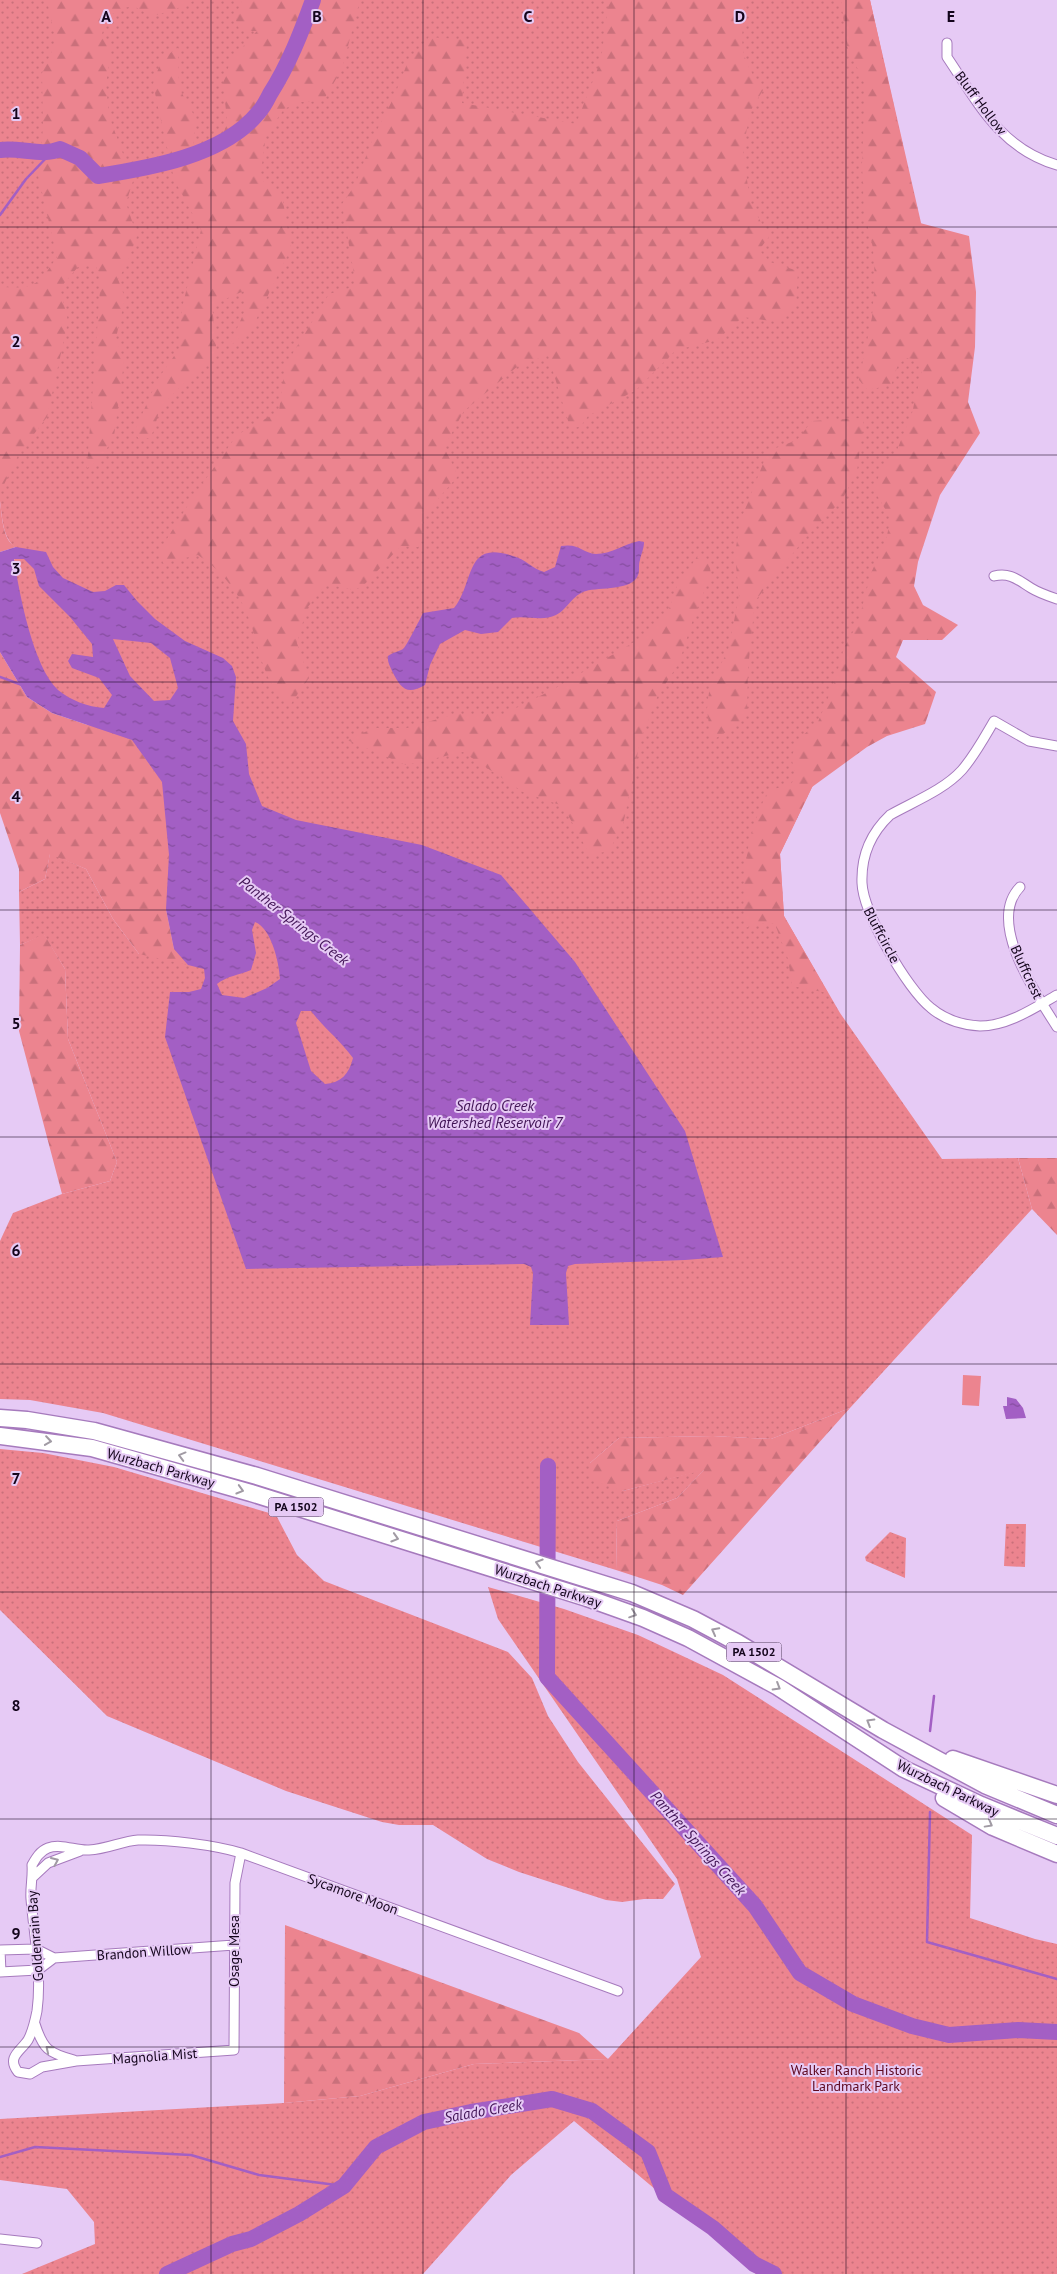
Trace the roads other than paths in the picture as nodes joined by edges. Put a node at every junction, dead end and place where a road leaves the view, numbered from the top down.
1 (947, 43) dead end
2 (1057, 165) edge
3 (994, 576) dead end
4 (1057, 599) edge
5 (1057, 746) edge
6 (1020, 887) dead end
7 (1057, 995) edge
8 (1042, 1004) junction
9 (1057, 1027) edge
10 (0, 1418) edge
11 (0, 1436) edge
12 (914, 1745) junction
13 (904, 1769) junction
14 (1057, 1795) edge
15 (1057, 1815) edge
16 (1057, 1836) edge
17 (81, 1850) junction
18 (241, 1853) junction
19 (1057, 1854) edge
20 (34, 1877) junction
21 (234, 1945) junction
22 (36, 1949) junction
23 (0, 1950) edge
24 (54, 1958) junction
25 (38, 1970) junction
26 (1, 1972) edge
27 (618, 1991) dead end
28 (35, 2024) junction
29 (234, 2050) joint
30 (76, 2061) junction
31 (0, 2239) edge
32 (37, 2243) dead end

1 - 2 street, Bluff Hollow
3 - 4 street
5 - 8 street, Bluffcircle
6 - 8 street, Bluffcrest
7 - 8 street, Bluffcircle
8 - 9 street, Bluffcrest
12 -> 10 highway, Wurzbach Parkway / PA 1502
11 -> 13 highway, Wurzbach Parkway / PA 1502
12 - 14 highway
12 - 15 highway, Wurzbach Parkway / PA 1502
13 - 16 highway, Wurzbach Parkway / PA 1502
13 -> 19 highway
17 - 18 street, Sycamore Moon
20 -> 17 street, Sycamore Moon
17 - 20 street, Sycamore Moon
18 - 21 street, Osage Mesa
18 - 27 street, Sycamore Moon
20 - 22 street, Goldenrain Bay
21 - 24 street, Brandon Willow
21 - 29 street, Osage Mesa
22 - 23 street
22 - 24 street
22 - 25 street, Goldenrain Bay
23 - 26 street
24 - 25 street
25 - 26 street
25 - 28 street, Goldenrain Bay
30 -> 28 street, Magnolia Mist
28 - 30 street, Magnolia Mist
29 - 30 street, Magnolia Mist
31 - 32 street

